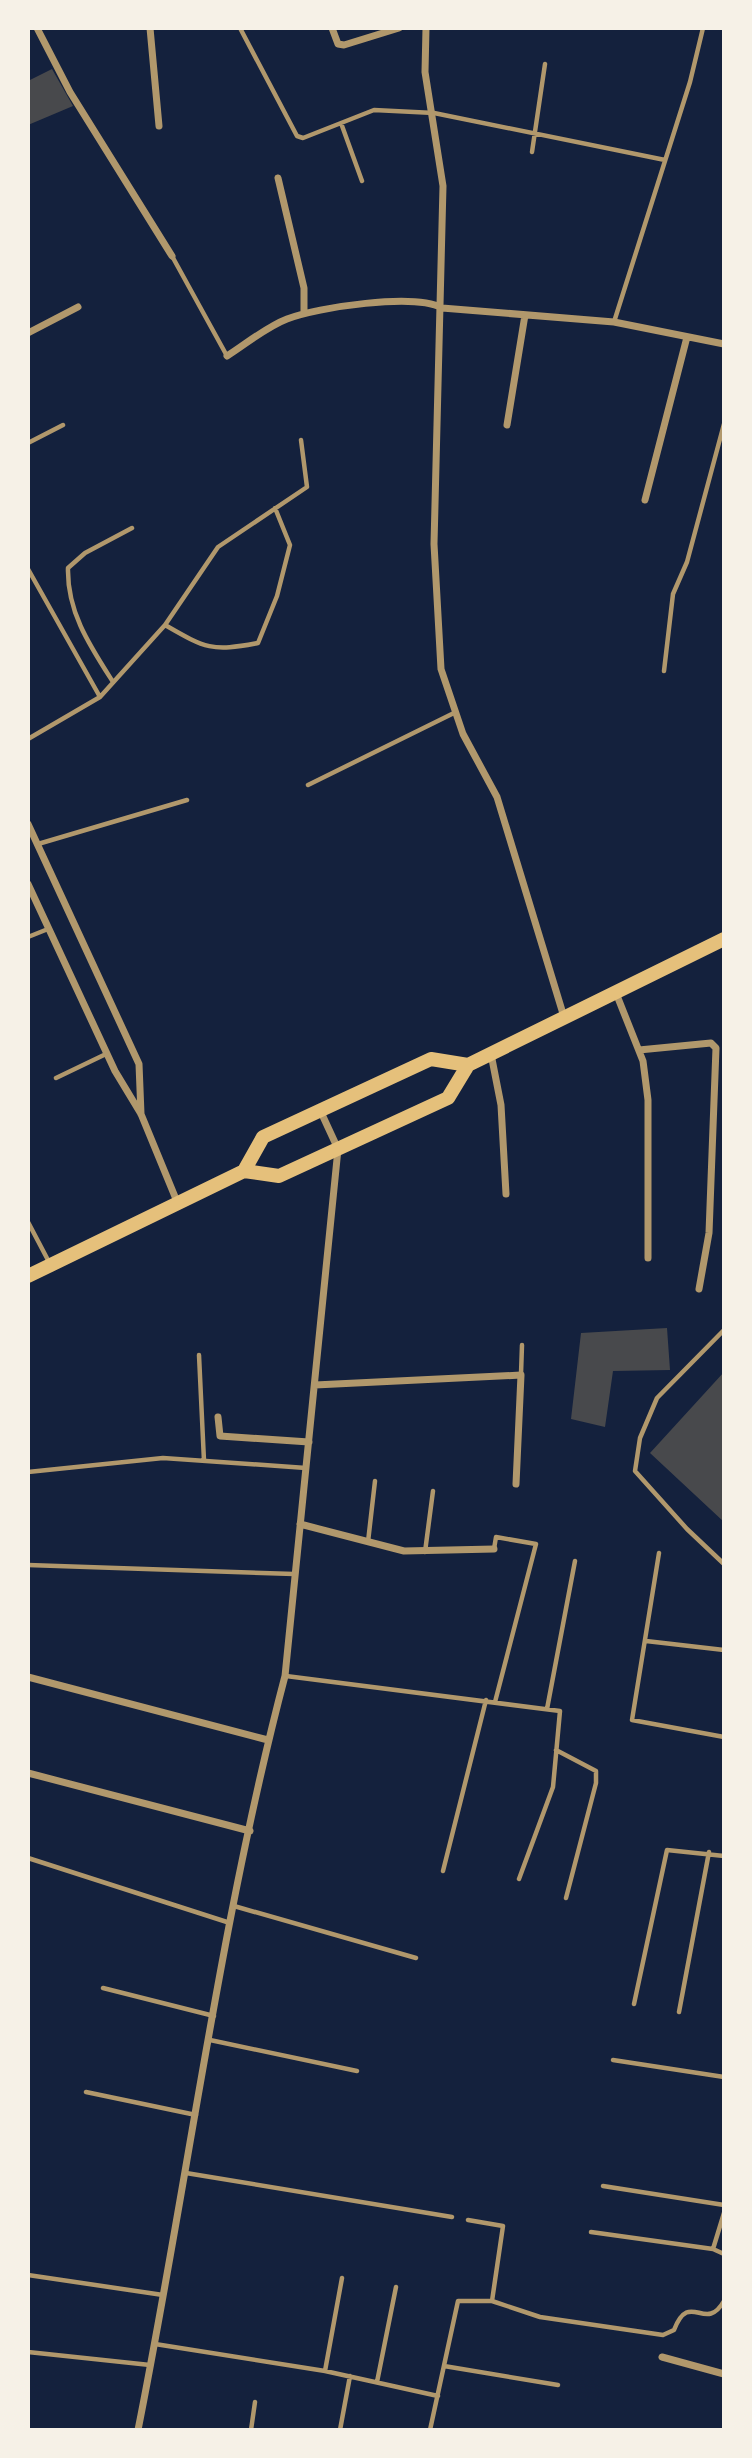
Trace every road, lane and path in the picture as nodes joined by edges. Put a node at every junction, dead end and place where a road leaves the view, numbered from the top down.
1 (37, 28) edge
2 (150, 28) edge
3 (240, 28) edge
4 (332, 28) edge
5 (399, 28) edge
6 (426, 28) edge
7 (703, 28) edge
8 (545, 64) dead end
9 (434, 113) junction
10 (341, 123) junction
11 (159, 126) dead end
12 (534, 135) junction
13 (532, 152) dead end
14 (665, 160) junction
15 (278, 178) dead end
16 (362, 181) dead end
17 (173, 256) joint
18 (78, 307) dead end
19 (442, 309) junction
20 (304, 313) junction
21 (525, 315) junction
22 (614, 322) junction
23 (28, 333) edge
24 (687, 337) junction
25 (724, 344) edge
26 (227, 356) joint
27 (724, 424) edge
28 (63, 425) dead end
29 (507, 425) dead end
30 (301, 440) dead end
31 (28, 443) edge
32 (645, 500) dead end
33 (275, 508) junction
34 (132, 528) dead end
35 (28, 569) edge
36 (165, 625) junction
37 (664, 671) dead end
38 (113, 682) junction
39 (100, 697) junction
40 (456, 712) junction
41 (28, 739) edge
42 (308, 785) dead end
43 (187, 800) dead end
44 (28, 824) edge
45 (37, 844) junction
46 (28, 884) edge
47 (48, 929) junction
48 (28, 937) edge
49 (724, 939) edge
50 (616, 992) junction
51 (564, 1018) junction
52 (639, 1050) junction
53 (107, 1053) junction
54 (491, 1053) junction
55 (468, 1065) junction
56 (56, 1078) dead end
57 (320, 1110) junction
58 (141, 1114) junction
59 (338, 1149) junction
60 (244, 1171) junction
61 (506, 1194) dead end
62 (178, 1205) junction
63 (28, 1222) edge
64 (648, 1258) dead end
65 (51, 1265) junction
66 (28, 1276) edge
67 (699, 1289) dead end
68 (724, 1330) edge
69 (522, 1345) dead end
70 (199, 1355) dead end
71 (521, 1375) junction
72 (315, 1385) junction
73 (218, 1417) dead end
74 (309, 1442) junction
75 (204, 1461) junction
76 (307, 1468) junction
77 (28, 1472) edge
78 (375, 1481) dead end
79 (516, 1484) dead end
80 (433, 1491) dead end
81 (300, 1524) junction
82 (368, 1543) junction
83 (494, 1549) joint
84 (425, 1553) junction
85 (659, 1553) dead end
86 (575, 1561) dead end
87 (28, 1564) edge
88 (724, 1564) edge
89 (294, 1574) junction
90 (646, 1641) junction
91 (724, 1650) edge
92 (285, 1676) junction
93 (28, 1677) edge
94 (486, 1700) junction
95 (495, 1702) junction
96 (547, 1709) junction
97 (724, 1737) edge
98 (268, 1740) junction
99 (556, 1750) junction
100 (28, 1773) edge
101 (250, 1831) junction
102 (709, 1852) junction
103 (724, 1856) edge
104 (28, 1858) edge
105 (443, 1871) dead end
106 (519, 1879) dead end
107 (566, 1898) dead end
108 (234, 1906) junction
109 (230, 1923) junction
110 (416, 1958) dead end
111 (103, 1988) dead end
112 (634, 2004) dead end
113 (679, 2012) dead end
114 (215, 2016) junction
115 (210, 2039) junction
116 (613, 2060) dead end
117 (357, 2071) dead end
118 (724, 2077) edge
119 (86, 2092) dead end
120 (196, 2115) junction
121 (186, 2173) junction
122 (603, 2186) dead end
123 (724, 2205) edge
124 (724, 2213) edge
125 (452, 2217) dead end
126 (468, 2220) dead end
127 (591, 2232) dead end
128 (713, 2249) junction
129 (724, 2254) edge
130 (28, 2275) edge
131 (342, 2277) dead end
132 (396, 2287) dead end
133 (164, 2295) junction
134 (492, 2301) junction
135 (724, 2301) edge
136 (155, 2344) junction
137 (28, 2352) edge
138 (662, 2357) dead end
139 (151, 2365) junction
140 (444, 2365) junction
141 (325, 2371) junction
142 (724, 2374) edge
143 (350, 2376) junction
144 (377, 2382) junction
145 (558, 2385) dead end
146 (438, 2396) junction
147 (255, 2402) dead end
148 (138, 2430) edge
149 (251, 2430) edge
150 (340, 2430) edge
151 (430, 2430) edge

1 - 17 street
2 - 11 street
3 - 10 lane
4 - 5 street
6 - 9 street
7 - 14 lane
8 - 12 lane
9 - 10 lane
9 - 12 lane
9 - 19 street
10 - 16 lane
12 - 13 lane
12 - 14 lane
14 - 22 lane
15 - 20 street
17 - 26 lane
18 - 23 street
19 - 20 street
19 - 21 street
19 - 40 street
20 - 26 street
21 - 22 street
21 - 29 street
22 - 24 street
24 - 25 street
24 - 32 street
27 - 37 lane
28 - 31 lane
30 - 33 lane
33 - 36 lane
33 - 36 lane
34 - 38 lane
35 - 39 lane
36 - 38 lane
38 - 39 lane
39 - 41 lane
40 - 42 lane
40 - 51 street
43 - 45 lane
44 - 45 street
45 - 58 street
46 - 47 street
47 - 48 lane
47 - 53 street
49 - 50 main road
50 - 51 main road
50 - 52 street
51 - 54 main road
52 - 64 street
52 - 67 street
53 - 56 lane
53 - 58 street
54 - 55 main road
54 - 61 street
55 - 57 main road
55 - 59 main road
57 - 59 street
57 - 60 main road
58 - 62 street
59 - 60 main road
59 - 72 street
60 - 62 main road
62 - 65 main road
63 - 65 lane
65 - 66 main road
68 - 88 lane
69 - 71 lane
70 - 75 lane
71 - 72 street
71 - 79 street
72 - 74 street
73 - 74 street
74 - 76 street
75 - 76 lane
75 - 77 lane
76 - 81 street
78 - 82 lane
80 - 84 lane
81 - 82 street
81 - 89 street
82 - 84 street
83 - 84 street
83 - 95 lane
85 - 90 lane
86 - 96 lane
87 - 89 lane
89 - 92 street
90 - 91 lane
90 - 97 lane
92 - 94 lane
92 - 98 street
93 - 98 street
94 - 95 lane
94 - 105 lane
95 - 96 lane
96 - 99 lane
98 - 101 street
99 - 106 lane
99 - 107 lane
100 - 101 street
101 - 108 street
102 - 103 lane
102 - 112 lane
102 - 113 lane
104 - 109 lane
108 - 109 street
108 - 110 lane
109 - 114 street
111 - 114 lane
114 - 115 street
115 - 117 lane
115 - 120 street
116 - 118 lane
119 - 120 lane
120 - 121 street
121 - 125 lane
121 - 133 street
122 - 123 lane
124 - 128 lane
126 - 134 lane
127 - 128 lane
128 - 129 lane
130 - 133 lane
131 - 141 lane
132 - 144 lane
133 - 136 street
134 - 135 lane
134 - 140 lane
136 - 139 street
136 - 141 lane
137 - 139 lane
138 - 142 street
139 - 148 street
140 - 145 lane
140 - 146 lane
141 - 143 lane
143 - 144 lane
143 - 150 lane
144 - 146 lane
146 - 151 lane
147 - 149 lane

